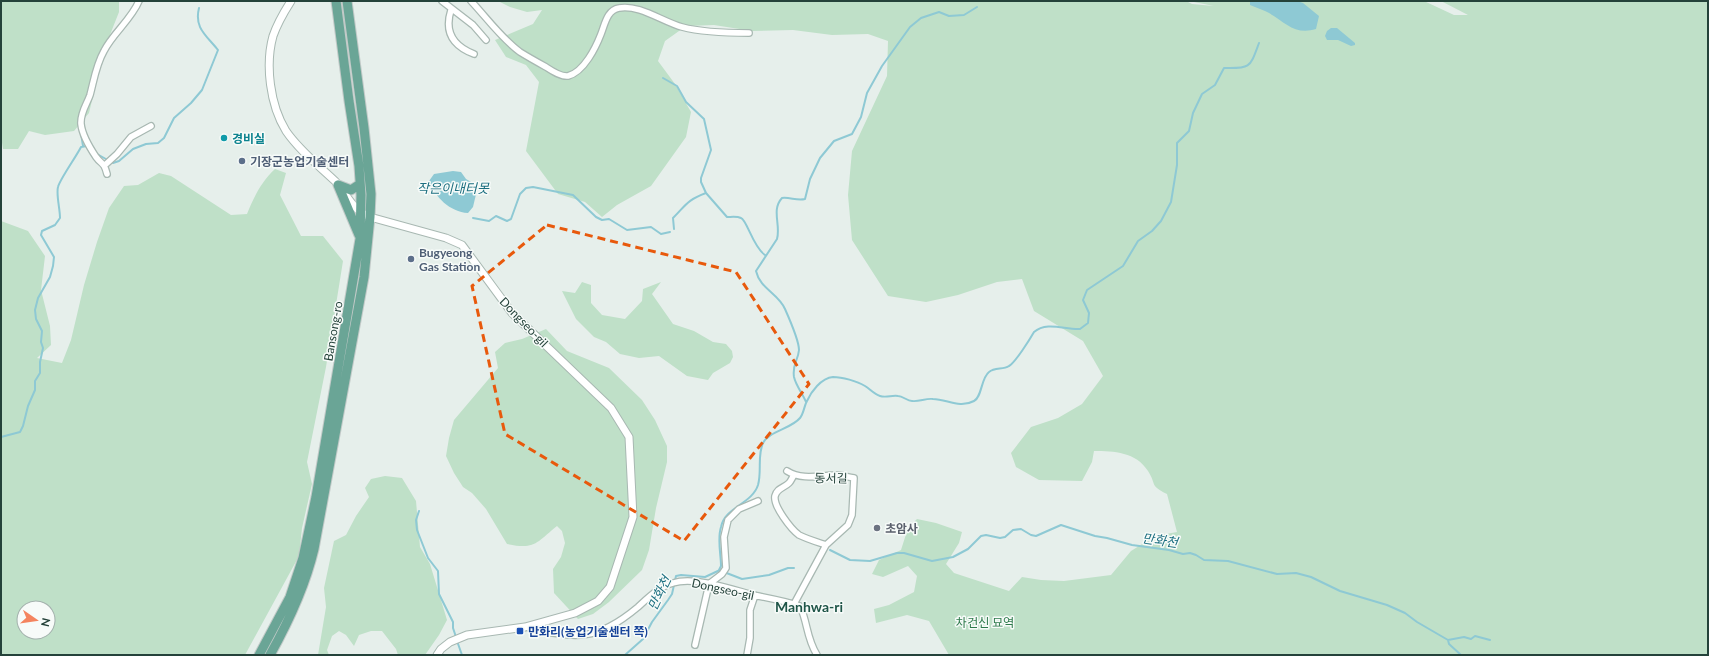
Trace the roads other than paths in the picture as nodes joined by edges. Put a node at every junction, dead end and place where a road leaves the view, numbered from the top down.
1 (139, 1) edge
2 (291, 1) edge
3 (336, 1) edge
4 (347, 1) edge
5 (442, 1) edge
6 (471, 1) edge
7 (451, 10) junction
8 (749, 33) dead end
9 (486, 40) dead end
10 (474, 54) dead end
11 (151, 126) dead end
12 (108, 162) junction
13 (107, 174) dead end
14 (360, 184) junction
15 (338, 185) junction
16 (361, 213) junction
17 (370, 217) junction
18 (360, 239) junction
19 (787, 471) dead end
20 (794, 475) junction
21 (758, 501) dead end
22 (826, 545) junction
23 (709, 584) junction
24 (755, 595) junction
25 (794, 604) junction
26 (545, 622) junction
27 (525, 627) junction
28 (546, 632) junction
29 (695, 645) dead end
30 (259, 655) edge
31 (270, 655) edge
32 (437, 655) edge
33 (747, 655) edge
34 (817, 655) edge

1 - 12 street
2 - 15 street, Dongseo-gil
3 - 14 main road, Bansong-ro
4 - 17 main road, Bansong-ro
5 - 7 street
6 - 8 street
7 - 9 street
7 - 10 street
11 - 12 street
12 - 13 street
14 - 15 main road
14 - 16 main road, Bansong-ro
15 - 16 street, Dongseo-gil
15 - 18 main road
16 - 17 street, Dongseo-gil
16 - 18 main road, Bansong-ro
17 - 26 street, Dongseo-gil
17 - 31 main road, Bansong-ro
18 - 30 main road, Bansong-ro
19 - 20 street, 동서길
20 - 22 street
20 - 22 street, 동서길
21 - 23 street
22 - 25 street
23 - 24 street, Dongseo-gil
23 - 28 street, Dongseo-gil
23 - 29 street
24 - 25 street, Dongseo-gil
24 - 33 street
25 - 34 street
26 - 27 street, Dongseo-gil
26 - 28 street
27 - 28 street, Dongseo-gil
27 - 32 street, Dongseo-gil

